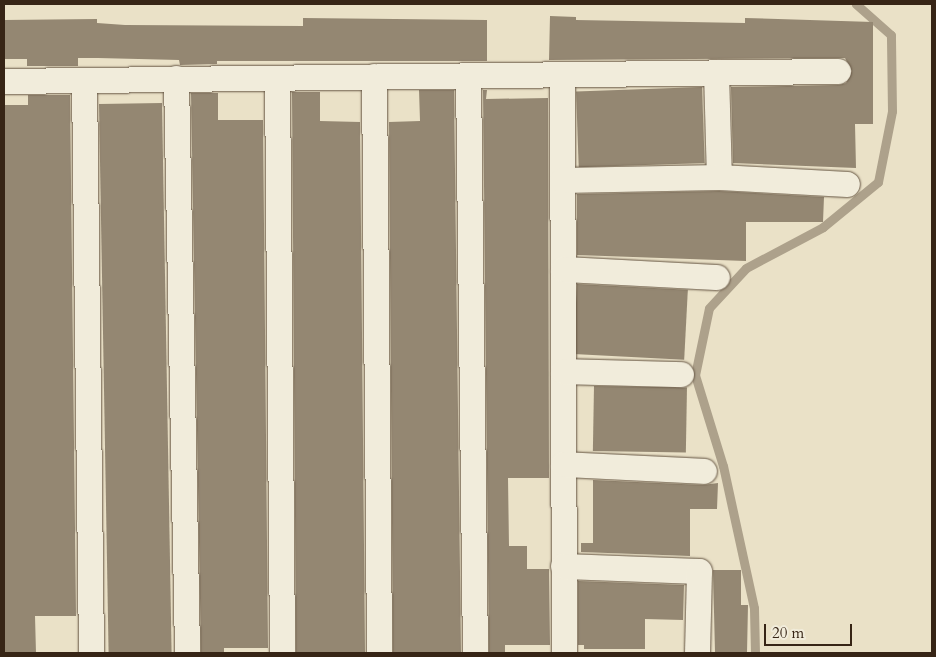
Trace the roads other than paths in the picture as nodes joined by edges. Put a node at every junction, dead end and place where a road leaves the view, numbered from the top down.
1 (838, 71) dead end
2 (716, 72) junction
3 (562, 74) junction
4 (468, 75) junction
5 (374, 76) junction
6 (176, 78) junction
7 (277, 78) junction
8 (84, 80) junction
9 (4, 81) edge
10 (719, 177) junction
11 (562, 180) junction
12 (847, 184) dead end
13 (563, 269) junction
14 (717, 277) dead end
15 (563, 371) junction
16 (682, 374) dead end
17 (563, 464) junction
18 (704, 471) dead end
19 (564, 566) junction
20 (91, 653) edge
21 (187, 653) edge
22 (282, 653) edge
23 (379, 653) edge
24 (475, 653) edge
25 (564, 653) edge
26 (697, 653) edge

1 - 2 street
2 - 3 street
2 - 10 street
3 - 4 street
3 - 11 street
4 - 5 street
4 - 24 street
5 - 7 street
5 - 23 street
6 - 7 street
6 - 8 street
6 - 21 street
7 - 22 street
8 - 9 street
8 - 20 street
10 - 11 street
10 - 12 street
11 - 13 street
13 - 14 street
13 - 15 street
15 - 16 street
15 - 17 street
17 - 18 street
17 - 19 street
19 - 25 street
19 - 26 street

